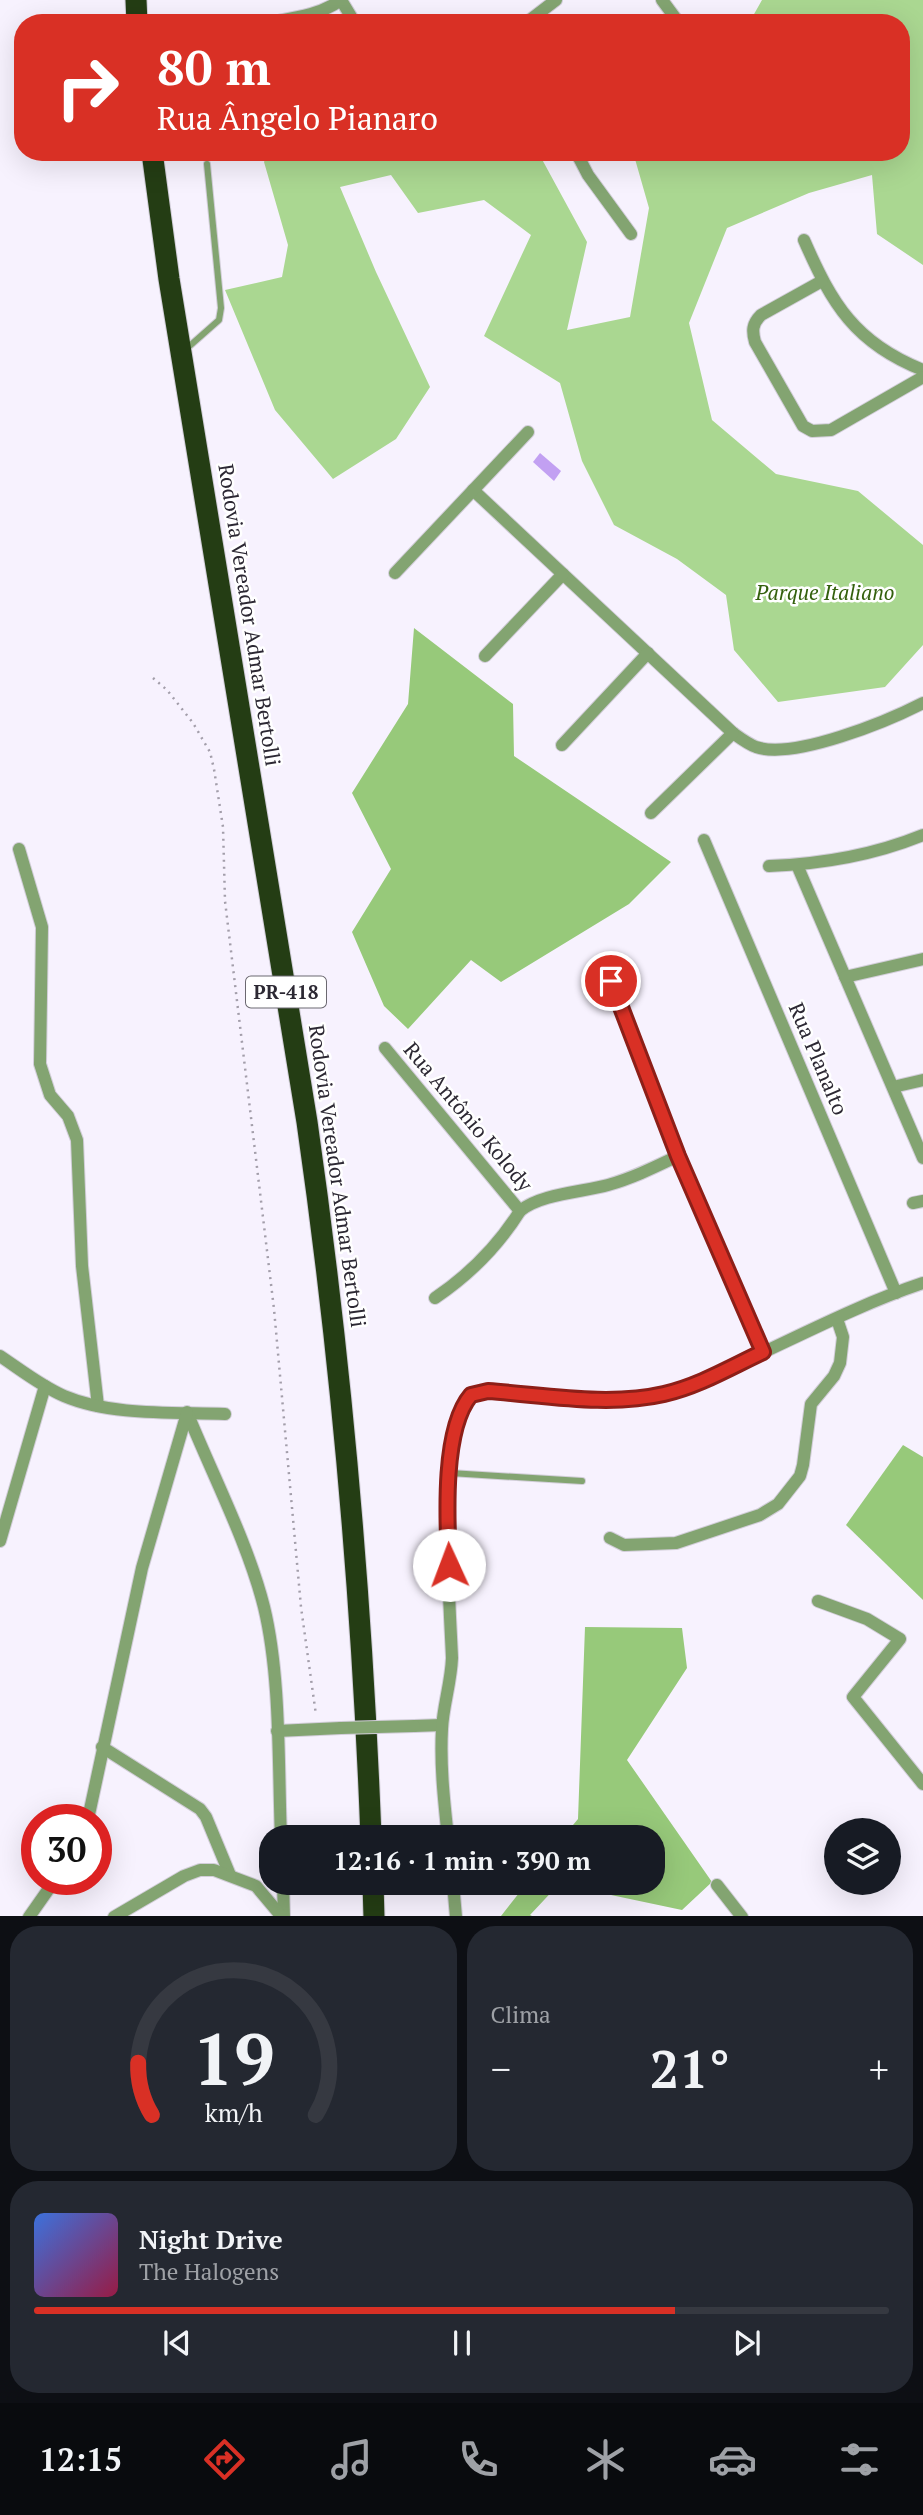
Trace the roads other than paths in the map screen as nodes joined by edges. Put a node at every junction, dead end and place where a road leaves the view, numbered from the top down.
1 (341, 0) edge
2 (556, 0) edge
3 (315, 14) edge
4 (538, 14) edge
5 (153, 161) edge
6 (581, 161) edge
7 (207, 164) dead end
8 (631, 234) dead end
9 (804, 240) dead end
10 (822, 281) junction
11 (181, 353) junction
12 (923, 370) edge
13 (923, 377) edge
14 (528, 432) dead end
15 (473, 490) junction
16 (395, 573) dead end
17 (563, 574) junction
18 (648, 653) junction
19 (485, 656) dead end
20 (923, 703) edge
21 (733, 733) junction
22 (562, 745) dead end
23 (651, 813) dead end
24 (923, 835) edge
25 (704, 840) dead end
26 (19, 849) dead end
27 (797, 865) junction
28 (769, 866) dead end
29 (923, 959) edge
30 (845, 977) junction
31 (611, 981) dead end
32 (385, 1048) dead end
33 (923, 1080) edge
34 (893, 1087) junction
35 (678, 1156) junction
36 (923, 1158) edge
37 (520, 1211) junction
38 (923, 1283) edge
39 (896, 1293) junction
40 (435, 1298) dead end
41 (837, 1319) junction
42 (763, 1352) junction
43 (0, 1356) edge
44 (46, 1386) junction
45 (98, 1406) junction
46 (187, 1412) junction
47 (225, 1414) dead end
48 (450, 1473) junction
49 (582, 1481) dead end
50 (610, 1538) dead end
51 (0, 1541) edge
52 (818, 1601) dead end
53 (442, 1725) junction
54 (277, 1731) junction
55 (102, 1747) junction
56 (923, 1784) edge
57 (92, 1804) edge
58 (281, 1825) edge
59 (370, 1825) edge
60 (447, 1825) edge
61 (230, 1875) junction
62 (717, 1885) dead end
63 (44, 1895) edge
64 (283, 1895) edge
65 (373, 1895) edge
66 (454, 1895) edge
67 (29, 1916) edge
68 (114, 1916) edge
69 (283, 1916) edge
70 (374, 1916) edge
71 (456, 1916) edge
72 (742, 1916) edge

1 - 3 street
2 - 4 street
5 - 11 highway, Rodovia Vereador Admar Bertolli / PR-418
6 - 8 street
7 - 11 lane
9 - 10 street
10 - 12 street
10 - 13 street
11 - 59 highway, Rodovia Vereador Admar Bertolli / PR-418
14 - 15 street
15 - 16 street
15 - 17 street
17 - 18 street
17 - 19 street
18 - 21 street
18 - 22 street
20 - 21 street
21 - 23 street
24 - 27 street
25 - 39 street, Rua Planalto
26 - 45 street
27 - 28 street
27 - 30 street
29 - 30 street
30 - 34 street
31 - 35 street
32 - 37 street, Rua Antônio Kolody
33 - 34 street
34 - 36 street
35 - 37 street, Rua Antônio Kolody
35 - 42 street
37 - 40 street
38 - 39 street
39 - 41 street
41 - 42 street
41 - 50 street
42 - 48 street
43 - 44 street
44 - 45 street
44 - 51 street
45 - 46 street
46 - 47 street
46 - 54 street
46 - 55 street
48 - 49 lane
48 - 53 street
52 - 56 street
53 - 54 street, bridge
53 - 60 street
54 - 58 street
55 - 57 street
55 - 61 street
61 - 68 street
61 - 69 street
62 - 72 street
63 - 67 street
64 - 69 street
65 - 70 highway
66 - 71 street

